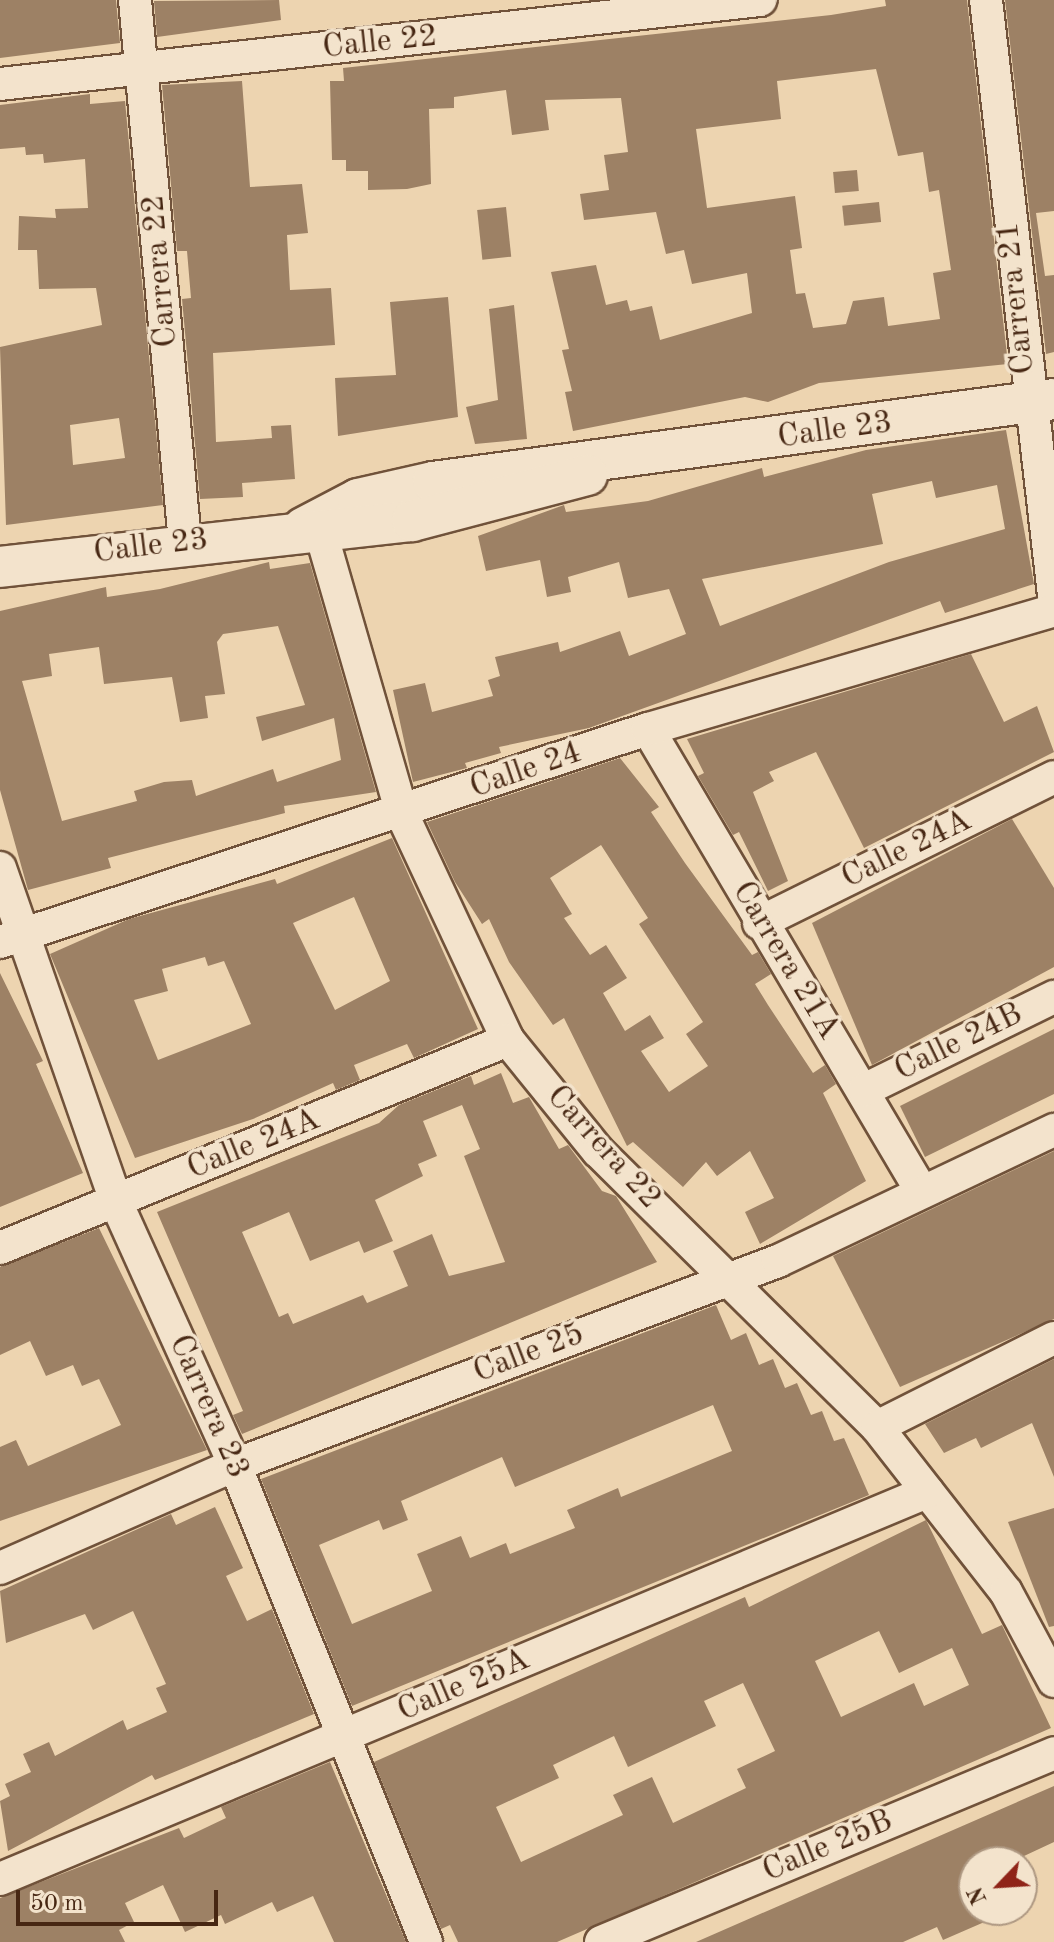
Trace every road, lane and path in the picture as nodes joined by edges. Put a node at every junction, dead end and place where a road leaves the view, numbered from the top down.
1 (135, 0) edge
2 (760, 0) edge
3 (986, 0) edge
4 (142, 69) junction
5 (0, 84) edge
6 (1041, 402) edge
7 (313, 525) junction
8 (185, 542) junction
9 (0, 567) edge
10 (1054, 595) edge
11 (1054, 610) edge
12 (648, 729) junction
13 (1054, 777) edge
14 (402, 814) junction
15 (0, 868) edge
16 (759, 923) junction
17 (10, 938) edge
18 (1054, 997) edge
19 (508, 1040) junction
20 (864, 1090) junction
21 (1054, 1130) edge
22 (922, 1192) junction
23 (116, 1202) junction
24 (0, 1248) edge
25 (728, 1279) junction
26 (1054, 1338) edge
27 (877, 1427) junction
28 (235, 1465) junction
29 (927, 1492) junction
30 (0, 1568) edge
31 (1054, 1681) edge
32 (338, 1739) junction
33 (1054, 1753) edge
34 (0, 1879) edge
35 (426, 1942) edge
36 (601, 1942) edge

1 - 4 street, Carrera 22
2 - 4 street, Calle 22
3 - 6 street, Carrera 21
4 - 5 street, Calle 22
4 - 8 street, Carrera 22
6 - 7 street, Calle 23
6 - 10 street, Carrera 21
7 - 8 street, Calle 23
7 - 14 street, Carrera 22
8 - 9 street, Calle 23
11 - 12 street, Calle 24
12 - 14 street, Calle 24
12 - 16 street, Carrera 21A
13 - 16 street, Calle 24A
14 - 17 street, Calle 24
14 - 19 street, Carrera 22
15 - 17 street, Carrera 23
16 - 20 street, Carrera 21A
17 - 23 street, Carrera 23
18 - 20 street, Calle 24B
19 - 23 street, Calle 24A
19 - 25 street, Carrera 22
20 - 22 street, Carrera 21A
21 - 22 street, Calle 25
22 - 25 street, Calle 25
23 - 24 street, Calle 24A
23 - 28 street, Carrera 23
25 - 27 street, Carrera 22
25 - 28 street, Calle 25
26 - 27 street
27 - 29 street, Carrera 22
28 - 30 street, Calle 25
28 - 32 street, Carrera 23
29 - 31 street, Carrera 22
29 - 32 street, Calle 25A
32 - 34 street, Calle 25A
32 - 35 street, Carrera 23
33 - 36 street, Calle 25B

